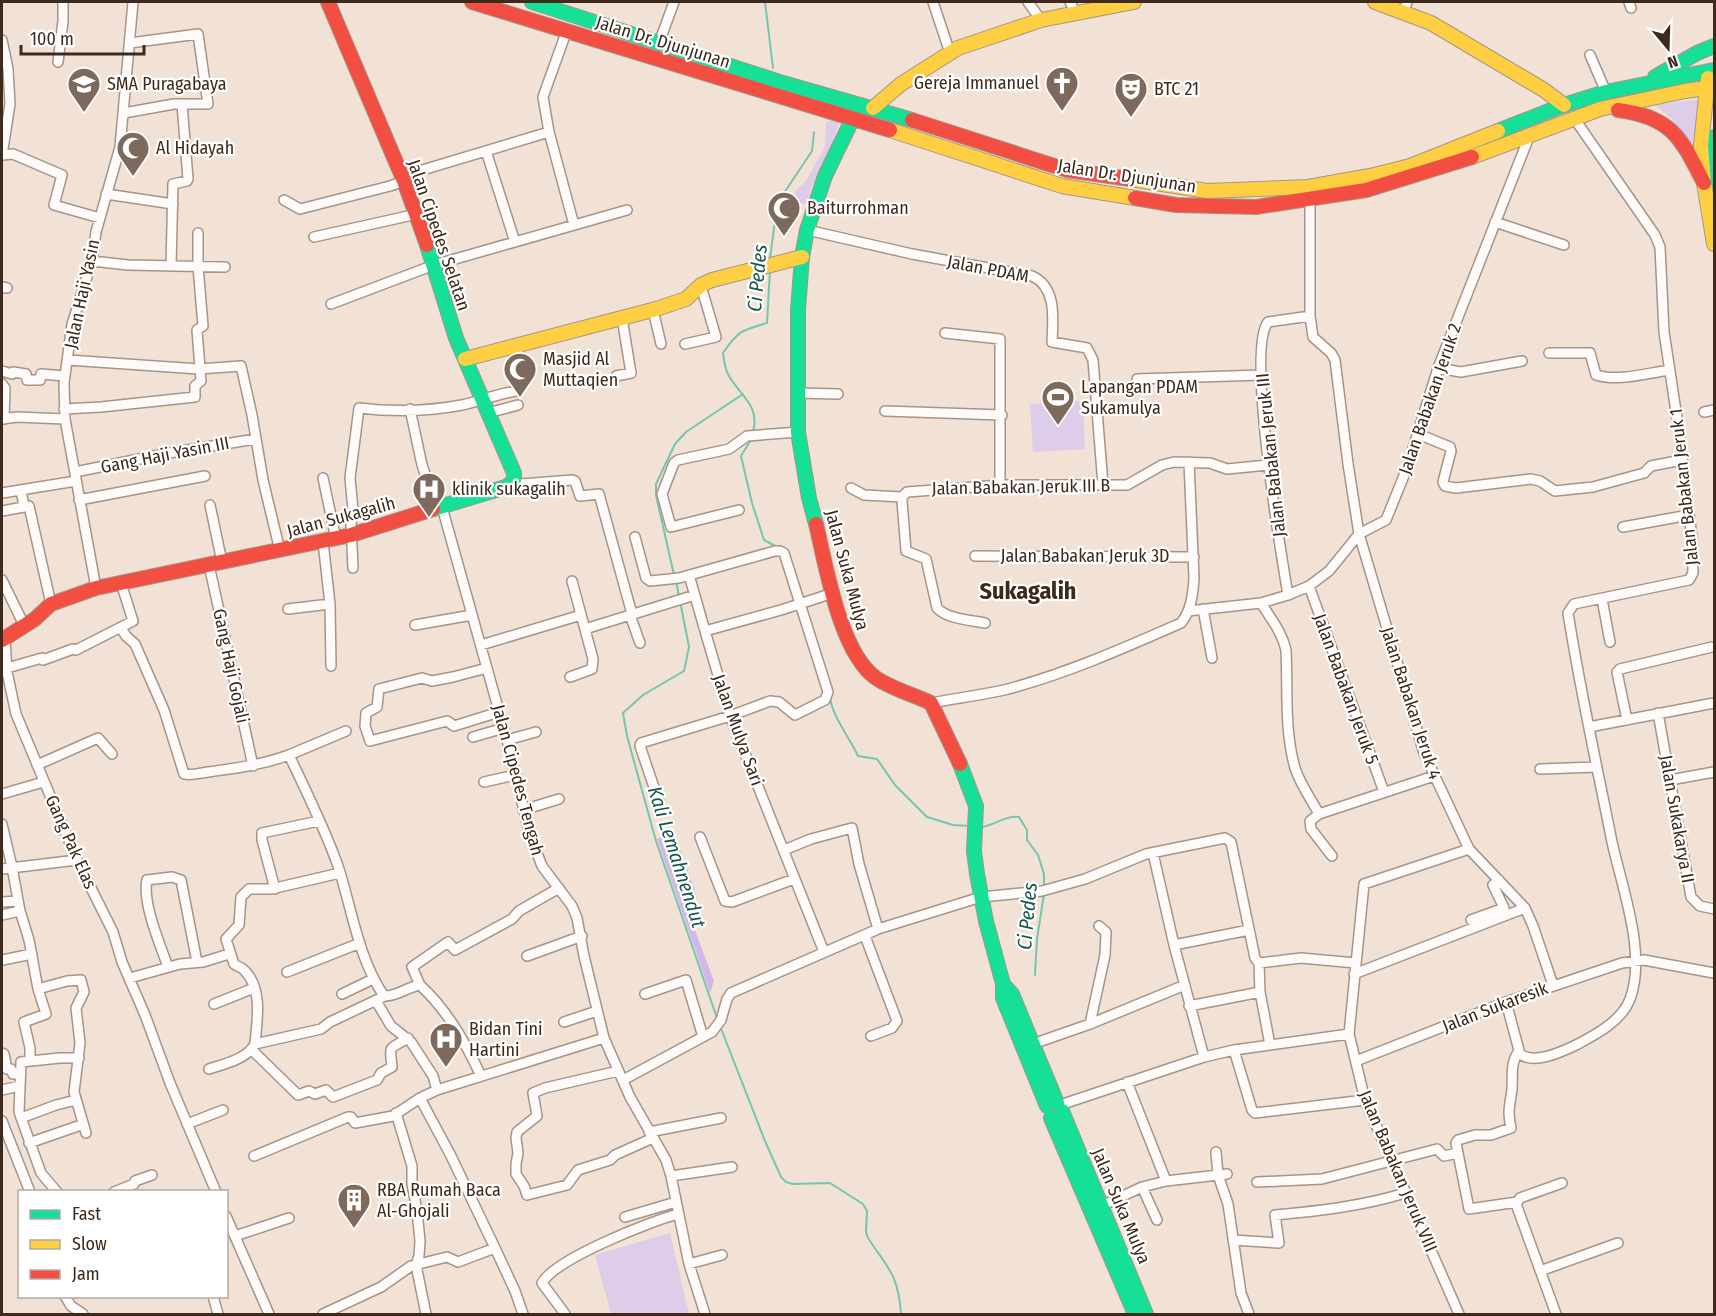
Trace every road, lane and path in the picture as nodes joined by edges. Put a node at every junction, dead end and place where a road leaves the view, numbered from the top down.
1 (63, 2) edge
2 (133, 2) edge
3 (328, 2) edge
4 (472, 2) edge
5 (532, 2) edge
6 (675, 2) edge
7 (933, 2) edge
8 (1028, 2) edge
9 (1130, 2) edge
10 (1375, 2) edge
11 (1406, 6) edge
12 (1073, 7) edge
13 (1041, 20) junction
14 (567, 30) junction
15 (2, 40) edge
16 (130, 43) junction
17 (659, 43) junction
18 (1714, 46) edge
19 (950, 53) junction
20 (1590, 55) dead end
21 (58, 62) dead end
22 (1712, 70) edge
23 (1646, 83) junction
24 (1603, 85) junction
25 (1711, 87) edge
26 (182, 104) junction
27 (1564, 105) junction
28 (873, 108) junction
29 (1600, 109) junction
30 (124, 113) junction
31 (854, 118) junction
32 (1574, 118) junction
33 (549, 132) junction
34 (1530, 134) junction
35 (1714, 139) edge
36 (486, 151) junction
37 (2, 155) edge
38 (420, 171) dead end
39 (404, 181) junction
40 (1709, 182) edge
41 (106, 194) junction
42 (284, 200) dead end
43 (1310, 200) junction
44 (172, 204) junction
45 (627, 210) dead end
46 (417, 214) junction
47 (100, 218) junction
48 (1495, 222) junction
49 (574, 225) junction
50 (807, 230) junction
51 (198, 233) dead end
52 (314, 237) dead end
53 (515, 242) junction
54 (1714, 244) edge
55 (1564, 245) dead end
56 (802, 257) junction
57 (92, 261) junction
58 (434, 265) junction
59 (171, 266) junction
60 (198, 266) junction
61 (225, 267) dead end
62 (701, 286) junction
63 (331, 304) dead end
64 (653, 310) junction
65 (1311, 316) junction
66 (622, 318) junction
67 (945, 333) dead end
68 (661, 344) dead end
69 (685, 344) dead end
70 (518, 345) junction
71 (1549, 353) dead end
72 (465, 359) junction
73 (68, 360) junction
74 (1522, 361) dead end
75 (1438, 368) junction
76 (200, 369) junction
77 (2, 370) edge
78 (1670, 370) junction
79 (616, 375) dead end
80 (1261, 375) junction
81 (65, 376) junction
82 (1137, 379) dead end
83 (2, 384) edge
84 (798, 393) junction
85 (838, 394) dead end
86 (482, 399) junction
87 (518, 405) dead end
88 (410, 409) junction
89 (1714, 410) edge
90 (885, 411) dead end
91 (1704, 412) dead end
92 (488, 413) junction
93 (65, 414) junction
94 (1002, 416) junction
95 (3, 419) edge
96 (798, 432) junction
97 (1418, 435) junction
98 (256, 439) junction
99 (1682, 460) junction
100 (1189, 462) junction
101 (1269, 465) junction
102 (205, 476) dead end
103 (75, 477) junction
104 (323, 478) dead end
105 (514, 481) junction
106 (1000, 485) junction
107 (1103, 485) junction
108 (851, 488) dead end
109 (21, 490) junction
110 (2, 493) edge
111 (902, 497) junction
112 (79, 500) junction
113 (210, 505) dead end
114 (24, 507) junction
115 (439, 507) junction
116 (739, 510) dead end
117 (2, 511) edge
118 (1689, 515) junction
119 (1623, 527) dead end
120 (1359, 534) junction
121 (351, 535) junction
122 (635, 537) dead end
123 (330, 540) junction
124 (280, 552) junction
125 (975, 556) dead end
126 (1194, 557) junction
127 (215, 564) junction
128 (352, 568) dead end
129 (689, 575) junction
130 (2, 580) edge
131 (572, 581) dead end
132 (121, 583) junction
133 (1309, 586) junction
134 (96, 588) junction
135 (833, 593) junction
136 (1288, 595) junction
137 (690, 596) junction
138 (1602, 599) junction
139 (1261, 603) junction
140 (51, 604) junction
141 (330, 604) junction
142 (799, 604) junction
143 (288, 609) dead end
144 (1203, 609) junction
145 (1188, 611) junction
146 (472, 615) junction
147 (581, 615) junction
148 (631, 615) junction
149 (985, 622) dead end
150 (415, 625) dead end
151 (25, 627) junction
152 (121, 628) junction
153 (585, 629) junction
154 (705, 631) junction
155 (3, 639) edge
156 (1610, 642) dead end
157 (640, 643) dead end
158 (481, 645) junction
159 (1712, 647) dead end
160 (1212, 658) dead end
161 (331, 666) dead end
162 (7, 668) junction
163 (488, 668) junction
164 (570, 677) dead end
165 (931, 703) junction
166 (1714, 703) edge
167 (500, 712) junction
168 (1658, 713) junction
169 (730, 716) junction
170 (1627, 720) junction
171 (1589, 727) junction
172 (504, 728) junction
173 (346, 731) dead end
174 (536, 732) dead end
175 (473, 737) dead end
176 (507, 740) junction
177 (112, 754) dead end
178 (289, 755) junction
179 (37, 765) junction
180 (253, 766) junction
181 (1597, 767) junction
182 (1540, 769) dead end
183 (1714, 772) edge
184 (514, 775) junction
185 (1434, 776) junction
186 (1670, 780) junction
187 (484, 782) dead end
188 (40, 783) dead end
189 (1384, 792) junction
190 (2, 794) edge
191 (559, 799) dead end
192 (659, 802) dead end
193 (523, 810) junction
194 (1319, 814) junction
195 (319, 821) junction
196 (2, 824) edge
197 (700, 837) dead end
198 (1469, 849) junction
199 (784, 850) junction
200 (1153, 852) junction
201 (1332, 856) dead end
202 (77, 860) junction
203 (12, 867) junction
204 (2, 869) edge
205 (340, 873) junction
206 (794, 879) junction
207 (1499, 880) junction
208 (559, 888) junction
209 (275, 889) junction
210 (981, 897) junction
211 (2, 902) edge
212 (19, 906) junction
213 (1525, 908) junction
214 (1714, 909) edge
215 (2, 915) edge
216 (1471, 920) dead end
217 (1099, 926) dead end
218 (878, 929) junction
219 (1249, 930) junction
220 (582, 936) junction
221 (865, 936) junction
222 (360, 943) junction
223 (1174, 945) junction
224 (824, 952) junction
225 (32, 954) junction
226 (229, 954) junction
227 (527, 956) dead end
228 (2, 960) edge
229 (1635, 960) junction
230 (197, 962) junction
231 (1259, 963) junction
232 (1356, 963) junction
233 (168, 967) junction
234 (286, 972) dead end
235 (1714, 973) edge
236 (1354, 974) junction
237 (130, 978) junction
238 (373, 978) junction
239 (420, 985) junction
240 (1553, 985) junction
241 (1185, 986) junction
242 (38, 988) junction
243 (254, 988) junction
244 (1260, 992) junction
245 (342, 994) dead end
246 (645, 994) dead end
247 (380, 998) junction
248 (1506, 1002) junction
249 (214, 1004) dead end
250 (1189, 1006) junction
251 (597, 1011) junction
252 (564, 1022) dead end
253 (1090, 1024) junction
254 (1349, 1034) junction
255 (871, 1036) dead end
256 (703, 1037) junction
257 (408, 1038) junction
258 (604, 1038) junction
259 (155, 1042) junction
260 (145, 1045) dead end
261 (1270, 1045) junction
262 (1028, 1046) junction
263 (253, 1047) junction
264 (1234, 1050) junction
265 (1519, 1050) junction
266 (2, 1053) edge
267 (1204, 1057) junction
268 (79, 1058) junction
269 (30, 1060) junction
270 (1356, 1061) junction
271 (209, 1069) dead end
272 (618, 1071) junction
273 (19, 1073) junction
274 (481, 1076) junction
275 (623, 1080) junction
276 (1127, 1083) junction
277 (19, 1086) junction
278 (2, 1090) edge
279 (437, 1090) junction
280 (420, 1098) junction
281 (76, 1100) junction
282 (1365, 1100) junction
283 (1055, 1109) junction
284 (223, 1110) dead end
285 (396, 1113) junction
286 (21, 1118) junction
287 (721, 1118) dead end
288 (2, 1121) edge
289 (187, 1124) junction
290 (78, 1126) dead end
291 (86, 1133) dead end
292 (651, 1135) junction
293 (29, 1143) junction
294 (1216, 1152) dead end
295 (1458, 1153) junction
296 (254, 1156) dead end
297 (1392, 1162) junction
298 (732, 1167) dead end
299 (1223, 1174) junction
300 (152, 1175) dead end
301 (671, 1176) junction
302 (1166, 1181) junction
303 (1257, 1182) dead end
304 (1562, 1183) dead end
305 (1142, 1187) junction
306 (30, 1190) edge
307 (56, 1190) edge
308 (116, 1190) edge
309 (216, 1190) edge
310 (1405, 1193) junction
311 (676, 1202) junction
312 (1517, 1202) junction
313 (1097, 1208) junction
314 (678, 1214) junction
315 (625, 1217) dead end
316 (289, 1218) dead end
317 (228, 1220) edge
318 (1156, 1220) dead end
319 (236, 1237) junction
320 (1233, 1240) junction
321 (228, 1243) edge
322 (1618, 1243) dead end
323 (495, 1248) junction
324 (722, 1255) dead end
325 (689, 1264) junction
326 (416, 1265) junction
327 (1540, 1271) junction
328 (66, 1298) edge
329 (214, 1298) edge
330 (83, 1314) edge
331 (218, 1314) edge
332 (269, 1314) edge
333 (323, 1314) edge
334 (426, 1314) edge
335 (524, 1314) edge
336 (566, 1314) edge
337 (705, 1314) edge
338 (1135, 1314) edge
339 (1146, 1314) edge
340 (1249, 1314) edge
341 (1459, 1314) edge
342 (1556, 1314) edge

1 - 21 street
2 - 16 street, Jalan Haji Yasin
3 - 39 main road, Jalan Cipedes Selatan
4 - 14 main road, Jalan Dr. Djunjunan
5 - 17 main road, Jalan Dr. Djunjunan
6 - 17 street
7 - 19 street
8 - 13 street
9 - 12 main road
10 - 11 main road
11 - 27 main road
12 - 13 main road
13 - 19 main road
14 - 31 main road, Jalan Dr. Djunjunan
14 - 33 street
15 - 37 street
16 - 26 street
16 - 30 street, Jalan Haji Yasin
17 - 28 main road, Jalan Dr. Djunjunan
18 - 23 main road
19 - 28 main road
20 - 24 street
22 - 23 main road, Jalan Dr. Djunjunan
22 - 25 main road
23 - 24 main road, Jalan Dr. Djunjunan
24 - 27 main road, Jalan Dr. Djunjunan
25 - 29 main road, Jalan Dr. Djunjunan
25 - 40 main road
26 - 30 street
26 - 44 street
27 - 28 main road, Jalan Dr. Djunjunan
29 - 32 main road, Jalan Dr. Djunjunan
29 - 40 main road
30 - 41 street, Jalan Haji Yasin
31 - 43 main road, Jalan Dr. Djunjunan
31 - 50 main road, Jalan Suka Mulya
32 - 34 main road, Jalan Dr. Djunjunan
32 - 78 street, Jalan Babakan Jeruk 1
33 - 36 street
33 - 49 street
34 - 43 main road, Jalan Dr. Djunjunan
34 - 48 street, Jalan Babakan Jeruk 2
35 - 40 main road
36 - 38 street
36 - 53 street
37 - 47 street
39 - 42 street
39 - 46 main road, Jalan Cipedes Selatan
40 - 54 main road
41 - 44 street
41 - 47 street, Jalan Haji Yasin
43 - 65 street, Jalan Babakan Jeruk 4
44 - 59 street
45 - 49 street
46 - 52 street
46 - 58 main road, Jalan Cipedes Selatan
47 - 57 street, Jalan Haji Yasin
48 - 55 street
48 - 75 street, Jalan Babakan Jeruk 2
49 - 53 street
50 - 56 main road, Jalan Suka Mulya
50 - 107 street, Jalan PDAM
51 - 60 street
53 - 58 street
56 - 62 main road
56 - 84 main road, Jalan Suka Mulya
57 - 59 street
57 - 73 street, Jalan Haji Yasin
58 - 63 street
58 - 72 main road, Jalan Cipedes Selatan
59 - 60 street
60 - 61 street
60 - 76 street
62 - 64 main road
62 - 69 street
64 - 66 main road
64 - 68 street
65 - 80 street, Jalan Babakan Jeruk III
65 - 120 street, Jalan Babakan Jeruk 4
66 - 70 main road
66 - 79 street
67 - 94 street
70 - 72 main road
70 - 86 street
71 - 78 street
72 - 86 main road, Jalan Cipedes Selatan
73 - 76 street
73 - 81 street, Jalan Haji Yasin
74 - 75 street
75 - 97 street, Jalan Babakan Jeruk 2
76 - 93 street
76 - 98 street
77 - 81 street
78 - 99 street, Jalan Babakan Jeruk 1
80 - 82 street
80 - 101 street, Jalan Babakan Jeruk III
81 - 93 street, Jalan Haji Yasin
83 - 95 street
84 - 85 street
84 - 96 main road, Jalan Suka Mulya
86 - 88 street
86 - 92 main road, Jalan Cipedes Selatan
87 - 92 street
88 - 115 street, Jalan Cipedes Tengah
88 - 121 street
89 - 91 street
90 - 94 street
92 - 105 main road, Jalan Cipedes Selatan
93 - 95 street
93 - 103 street, Jalan Haji Yasin
94 - 106 street
96 - 116 street
96 - 135 main road, Jalan Suka Mulya
97 - 99 street
97 - 120 street, Jalan Babakan Jeruk 2
98 - 103 street, Gang Haji Yasin III
98 - 124 street
99 - 118 street, Jalan Babakan Jeruk 1
100 - 101 street, Jalan Babakan Jeruk III B
100 - 107 street, Jalan Babakan Jeruk III B
100 - 126 street
101 - 136 street, Jalan Babakan Jeruk III
102 - 112 street
103 - 109 street, Gang Haji Yasin III
103 - 112 street, Jalan Haji Yasin
104 - 123 street
105 - 115 main road, Jalan Sukagalih
105 - 148 street, Jalan Sukagalih
106 - 107 street, Jalan Babakan Jeruk III B
106 - 111 street, Jalan Babakan Jeruk III B
108 - 111 street
109 - 110 street, Gang Haji Yasin III
109 - 114 street
111 - 149 street
112 - 134 street, Jalan Haji Yasin
113 - 127 street, Gang Haji Gojali
114 - 117 street
114 - 140 street
115 - 121 main road, Jalan Sukagalih
115 - 146 street, Jalan Cipedes Tengah
118 - 119 street
118 - 138 street, Jalan Babakan Jeruk 1
120 - 133 street, Jalan Babakan Jeruk 2
120 - 185 street, Jalan Babakan Jeruk 4
121 - 123 main road, Jalan Sukagalih
121 - 128 street
122 - 129 street
123 - 124 main road, Jalan Sukagalih
123 - 141 street
124 - 127 main road, Jalan Sukagalih
125 - 126 street, Jalan Babakan Jeruk 3D
126 - 145 street
127 - 132 main road, Jalan Sukagalih
127 - 180 street, Gang Haji Gojali
129 - 137 street, Jalan Mulya Sari
129 - 142 street
130 - 151 street
131 - 147 street
132 - 134 main road, Jalan Sukagalih
132 - 152 street
133 - 136 street, Jalan Babakan Jeruk 2
133 - 189 street, Jalan Babakan Jeruk 5
134 - 140 main road, Jalan Sukagalih
135 - 142 street
135 - 165 main road, Jalan Suka Mulya
136 - 139 street, Jalan Babakan Jeruk 2
137 - 148 street
137 - 154 street, Jalan Mulya Sari
138 - 156 street
138 - 171 street, Jalan Babakan Jeruk 1
139 - 144 street, Jalan Babakan Jeruk 2
139 - 194 street
140 - 151 main road, Jalan Sukagalih
141 - 143 street
141 - 161 street
142 - 154 street
142 - 169 street
144 - 145 street, Jalan Babakan Jeruk 2
144 - 160 street
145 - 165 street
146 - 150 street
146 - 158 street, Jalan Cipedes Tengah
147 - 153 street
147 - 158 street
148 - 153 street
148 - 157 street
151 - 155 main road, Jalan Sukagalih
152 - 162 street
152 - 180 street
153 - 164 street
154 - 169 street, Jalan Mulya Sari
155 - 162 street, Gang Pak Elas
158 - 163 street, Jalan Cipedes Tengah
159 - 170 street
162 - 179 street, Gang Pak Elas
163 - 167 street, Jalan Cipedes Tengah
163 - 167 street
165 - 210 main road, Jalan Suka Mulya
166 - 168 street
167 - 172 street, Jalan Cipedes Tengah
168 - 170 street
168 - 186 street, Jalan Sukakarya II
169 - 192 street
169 - 199 street, Jalan Mulya Sari
170 - 171 street
171 - 181 street, Jalan Babakan Jeruk 1
172 - 175 street
172 - 176 street, Jalan Cipedes Tengah
173 - 178 street
174 - 176 street
176 - 184 street, Jalan Cipedes Tengah
177 - 179 street
178 - 180 street
178 - 195 street
179 - 202 street, Gang Pak Elas
181 - 182 street
181 - 229 street, Jalan Babakan Jeruk 1
183 - 186 street
184 - 187 street
184 - 193 street, Jalan Cipedes Tengah
185 - 189 street
185 - 198 street, Jalan Babakan Jeruk 4
186 - 214 street, Jalan Sukakarya II
188 - 190 street
189 - 194 street
191 - 193 street
193 - 208 street, Jalan Cipedes Tengah
194 - 201 street
195 - 205 street
195 - 209 street
196 - 203 street
197 - 206 street
198 - 207 street, Jalan Babakan Jeruk 4
198 - 232 street, Jalan Babakan Jeruk VIII
199 - 206 street, Jalan Mulya Sari
199 - 218 street
200 - 210 street
200 - 219 street
200 - 223 street
202 - 203 street
202 - 237 street, Gang Pak Elas
203 - 204 street
203 - 212 street
205 - 209 street
205 - 222 street
206 - 224 street, Jalan Mulya Sari
207 - 213 street, Jalan Babakan Jeruk 4
207 - 216 street
208 - 220 street, Jalan Cipedes Tengah
208 - 239 street
209 - 226 street
210 - 218 street
210 - 262 main road, Jalan Suka Mulya
211 - 212 street
212 - 215 street
212 - 225 street
213 - 236 street
213 - 240 street, Jalan Babakan Jeruk 4
217 - 253 street
218 - 221 street
219 - 223 street
219 - 231 street
220 - 227 street
220 - 251 street, Jalan Cipedes Tengah
221 - 224 street
221 - 255 street
222 - 234 street
222 - 238 street
223 - 241 street
224 - 256 street
225 - 228 street
225 - 242 street
226 - 230 street
226 - 243 street
229 - 235 street
229 - 240 street, Jalan Sukaresik
229 - 265 street, Jalan Babakan Jeruk 1
230 - 233 street
230 - 233 street
231 - 232 street
231 - 244 street
232 - 236 street, Jalan Babakan Jeruk VIII
233 - 237 street
236 - 254 street, Jalan Babakan Jeruk VIII
237 - 259 street, Gang Pak Elas
238 - 245 street
238 - 247 street
239 - 247 street
239 - 274 street
240 - 248 street, Jalan Sukaresik
241 - 250 street
241 - 253 street
242 - 268 street
242 - 269 street
243 - 249 street
243 - 263 street
244 - 250 street
244 - 261 street
246 - 256 street
247 - 257 street
247 - 263 street
248 - 265 street
248 - 270 street, Jalan Sukaresik
250 - 267 street
251 - 252 street
251 - 258 street, Jalan Cipedes Tengah
253 - 262 street
254 - 261 street
254 - 270 street, Jalan Babakan Jeruk VIII
256 - 275 street
257 - 263 street
257 - 279 street
258 - 272 street, Jalan Cipedes Tengah
258 - 274 street
259 - 260 street
259 - 289 street, Gang Pak Elas
261 - 264 street
262 - 283 main road, Jalan Suka Mulya
263 - 271 street
264 - 267 street
264 - 282 street
265 - 295 street
266 - 273 street
267 - 276 street
268 - 269 street
268 - 281 street
269 - 273 street
270 - 282 street, Jalan Babakan Jeruk VIII
272 - 275 street, Jalan Cipedes Tengah
272 - 292 street
273 - 277 street
274 - 279 street
275 - 292 street, Jalan Cipedes Tengah
276 - 283 street
276 - 302 street
277 - 278 street
277 - 286 street
279 - 280 street
280 - 285 street
280 - 323 street
281 - 286 street
281 - 291 street
282 - 297 street, Jalan Babakan Jeruk VIII
283 - 313 main road, Jalan Suka Mulya
284 - 289 street
285 - 296 street
285 - 326 street
286 - 293 street
287 - 292 street
288 - 306 street
289 - 309 street, Gang Pak Elas
290 - 293 street
292 - 301 street, Jalan Cipedes Tengah
293 - 307 street
294 - 299 street
295 - 297 street
295 - 312 street
297 - 303 street
297 - 310 street, Jalan Babakan Jeruk VIII
298 - 301 street
299 - 302 street
299 - 320 street
300 - 308 street
301 - 311 street, Jalan Cipedes Tengah
302 - 305 street
304 - 312 street
305 - 313 street
305 - 318 street
310 - 320 street
310 - 341 street, Jalan Babakan Jeruk VIII
311 - 314 street, Jalan Cipedes Tengah
311 - 315 street
312 - 327 street
313 - 338 main road, Jalan Suka Mulya
313 - 339 main road, Jalan Suka Mulya
314 - 325 street, Jalan Cipedes Tengah
314 - 336 street
316 - 319 street
317 - 319 street
319 - 321 street
319 - 332 street
320 - 340 street
322 - 327 street
323 - 326 street
323 - 335 street
324 - 325 street
325 - 337 street, Jalan Cipedes Tengah
326 - 333 street
326 - 334 street
327 - 342 street
328 - 330 street
329 - 331 street

